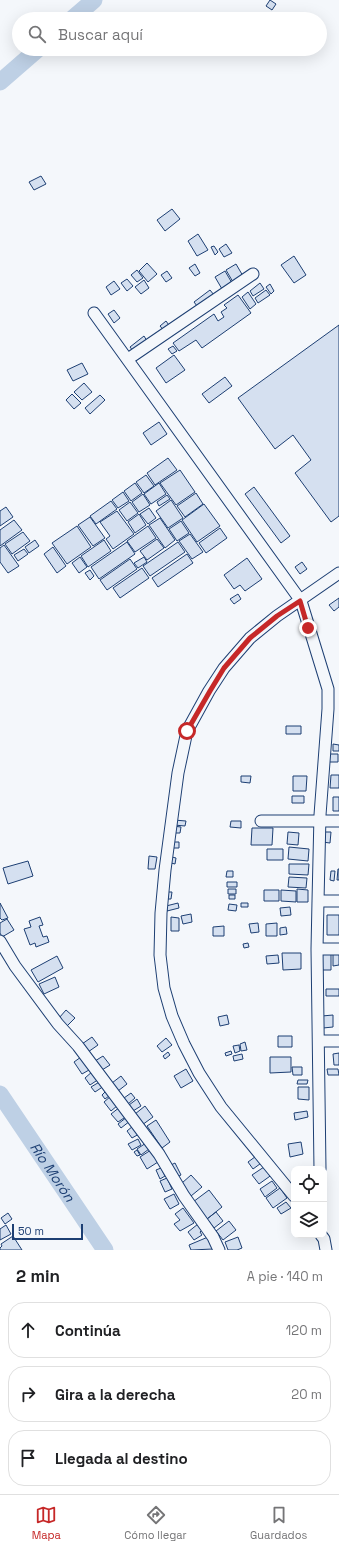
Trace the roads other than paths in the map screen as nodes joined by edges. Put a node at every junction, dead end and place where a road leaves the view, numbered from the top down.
1 (253, 274) dead end
2 (94, 313) dead end
3 (128, 360) junction
4 (339, 573) edge
5 (300, 601) junction
6 (261, 821) dead end
7 (339, 821) edge
8 (320, 822) junction
9 (318, 901) junction
10 (339, 901) edge
11 (0, 941) edge
12 (317, 949) junction
13 (339, 949) edge
14 (319, 1041) junction
15 (339, 1041) edge
16 (320, 1166) edge
17 (291, 1192) edge
18 (323, 1238) edge
19 (219, 1250) edge
20 (326, 1250) edge

1 - 3 street
2 - 3 street
3 - 5 street
4 - 5 street
5 - 8 street
5 - 17 street
6 - 8 street
7 - 8 street
8 - 9 street
9 - 10 street
9 - 12 street
11 - 19 street
12 - 13 street
12 - 14 street
14 - 15 street
14 - 16 street
18 - 20 street

